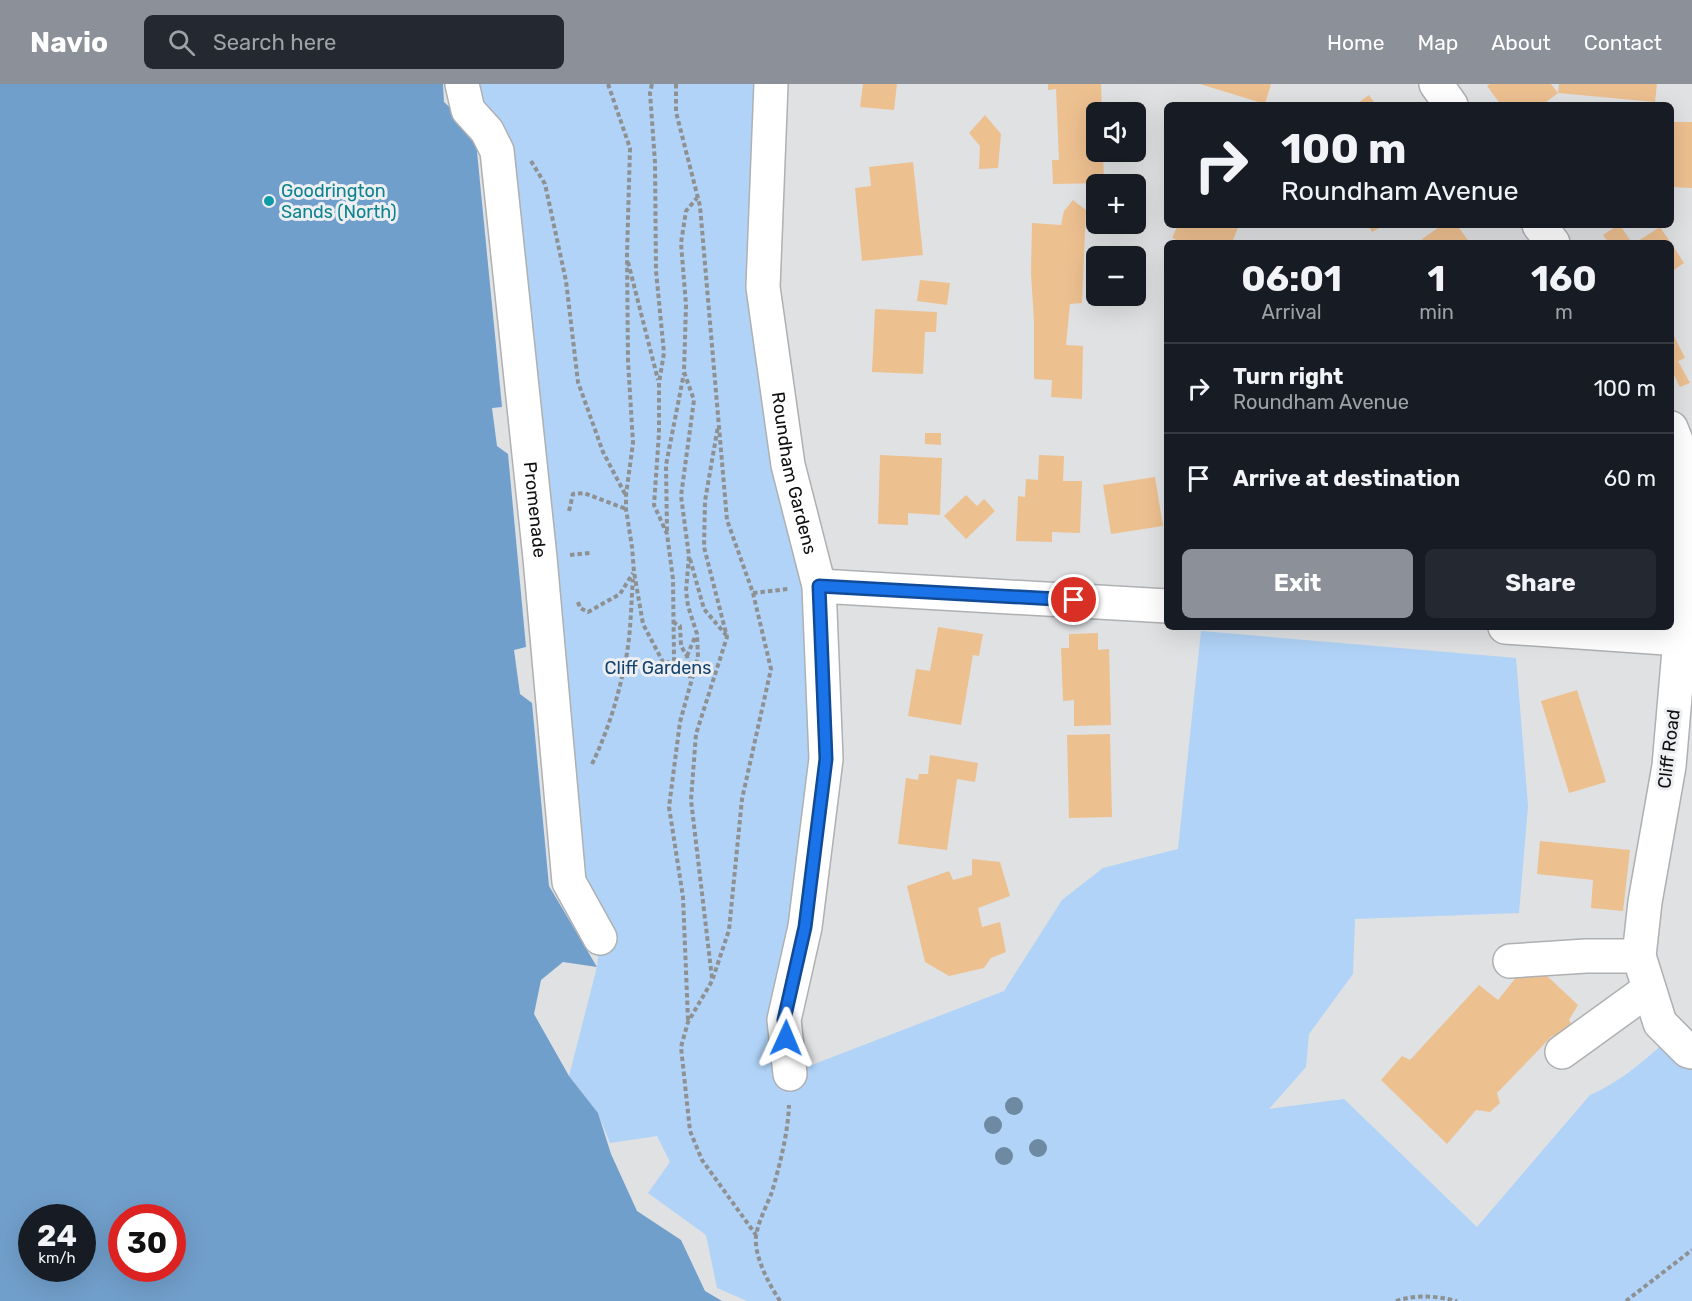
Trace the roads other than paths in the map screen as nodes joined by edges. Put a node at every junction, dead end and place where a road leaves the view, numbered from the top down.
1 (462, 84) edge
2 (771, 84) edge
3 (1436, 84) edge
4 (1449, 102) edge
5 (1541, 228) edge
6 (1551, 240) edge
7 (1674, 435) edge
8 (819, 586) junction
9 (1164, 606) edge
10 (1549, 630) edge
11 (1680, 639) junction
12 (600, 938) dead end
13 (1639, 956) junction
14 (1510, 961) dead end
15 (1649, 989) junction
16 (1562, 1052) dead end
17 (1692, 1052) edge
18 (790, 1074) road end

1 - 12 street, Promenade
2 - 8 street, Roundham Gardens
3 - 4 street
5 - 6 street
7 - 11 street, Cliff Road
8 - 9 street
8 - 18 street, Roundham Gardens
10 - 11 street
11 - 13 street, Cliff Road
13 - 14 street
13 - 15 street, Cliff Road
15 - 16 street
15 - 17 street, Cliff Road

